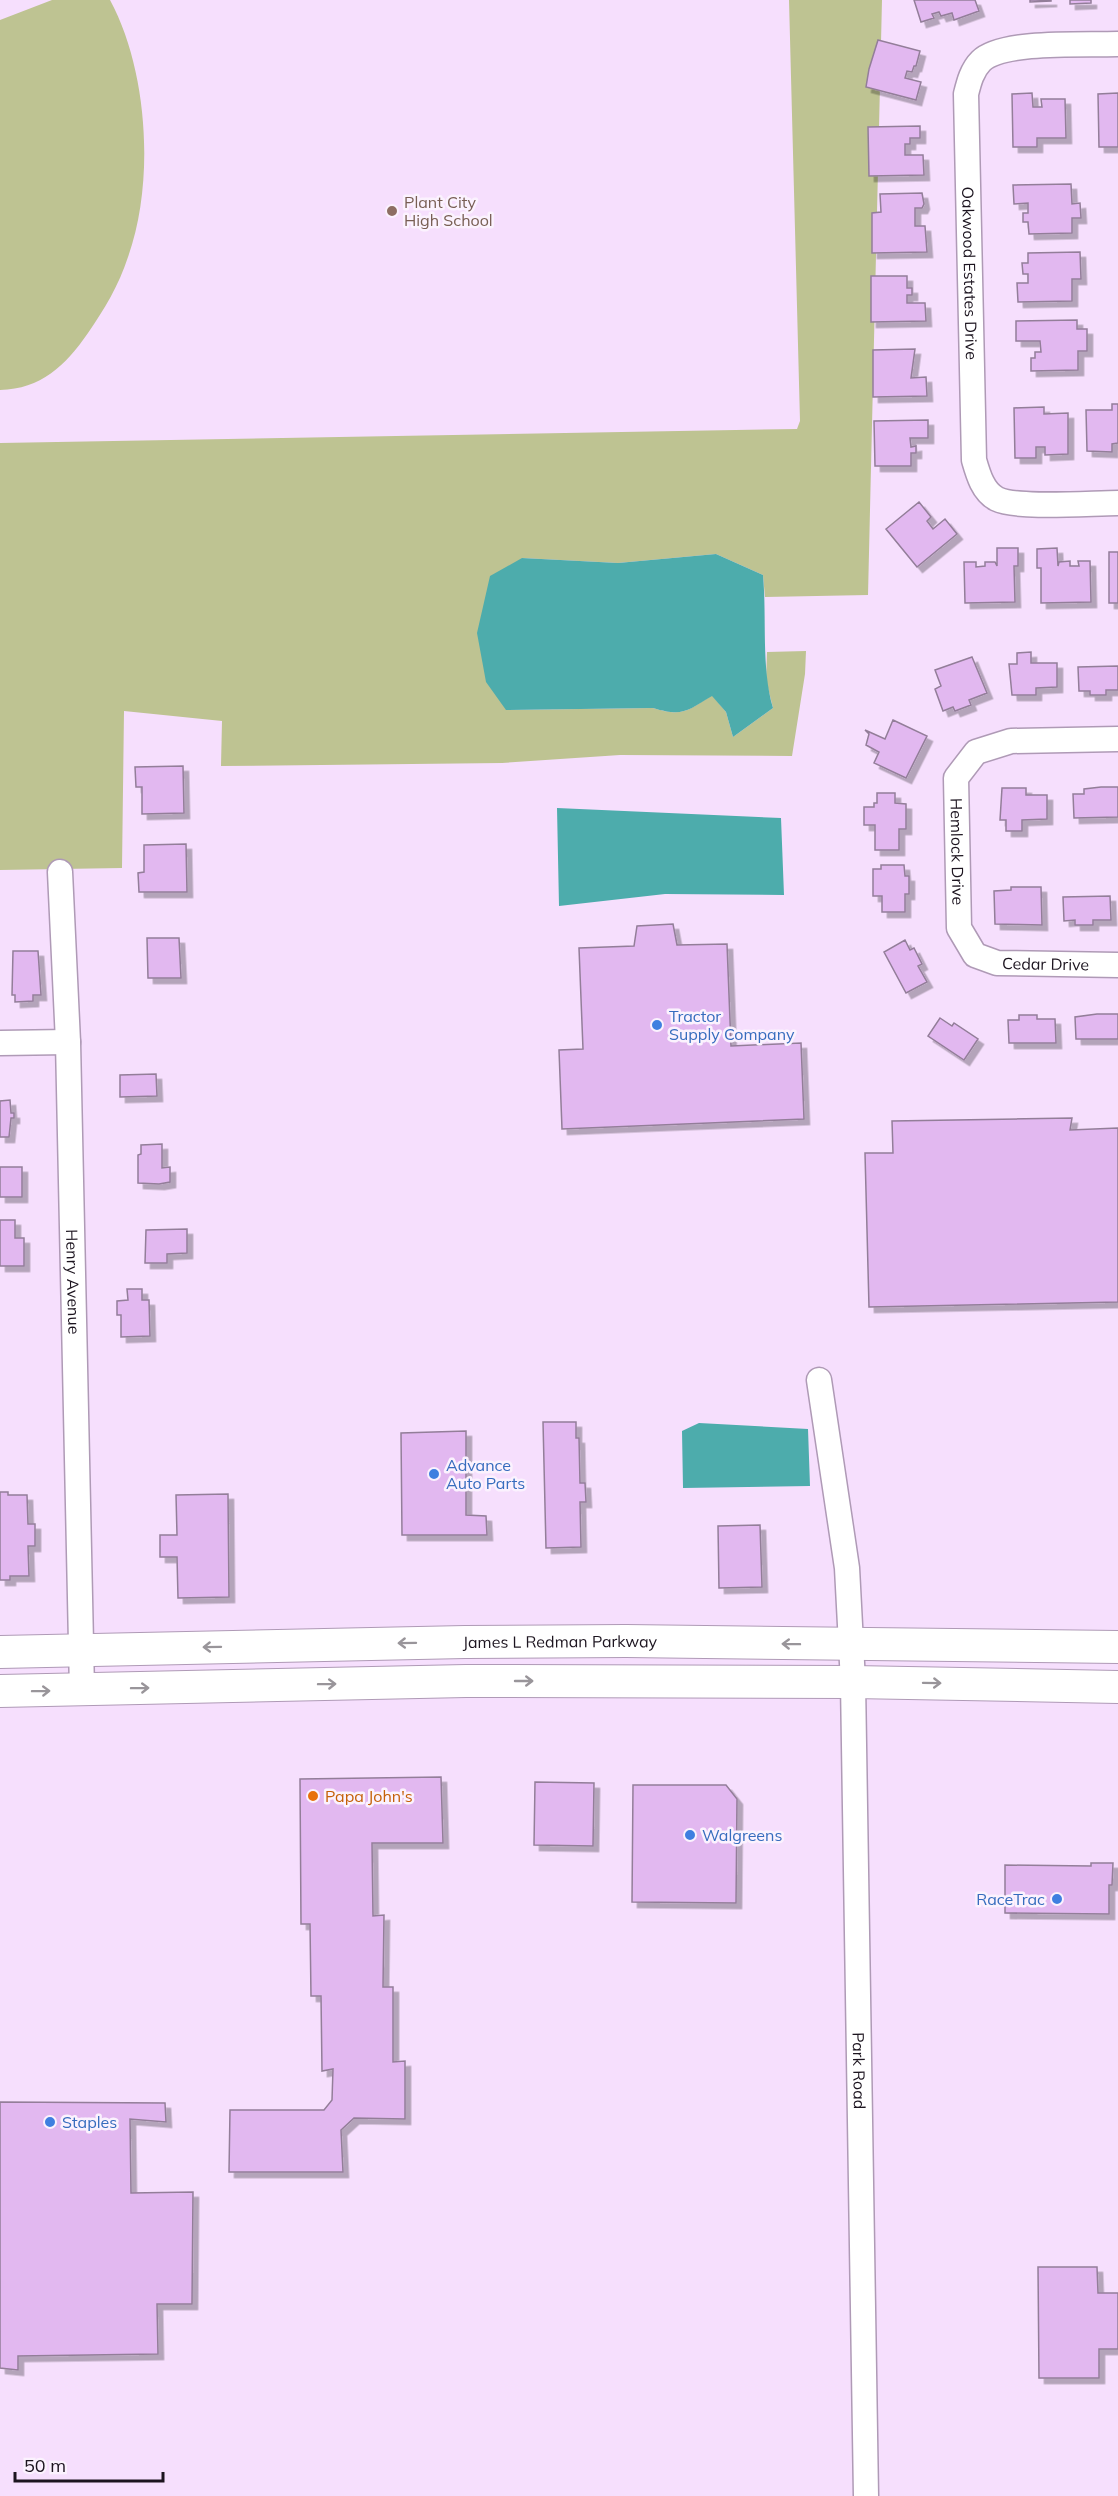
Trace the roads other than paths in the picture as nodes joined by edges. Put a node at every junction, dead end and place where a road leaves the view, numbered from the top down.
1 (1118, 44) edge
2 (1118, 503) edge
3 (1118, 739) edge
4 (60, 872) dead end
5 (975, 955) joint
6 (1118, 965) edge
7 (0, 1042) edge
8 (68, 1042) junction
9 (819, 1380) dead end
10 (849, 1645) junction
11 (1118, 1647) edge
12 (81, 1650) junction
13 (0, 1652) edge
14 (1118, 1655) edge
15 (853, 1682) junction
16 (1118, 1687) edge
17 (82, 1690) junction
18 (0, 1691) edge
19 (866, 2496) edge

1 - 2 street, Oakwood Estates Drive
3 - 5 street, Hemlock Drive
4 - 8 street, Henry Avenue
5 - 6 street, Cedar Drive
7 - 8 street
8 - 12 street, Henry Avenue
9 - 10 street, Park Road
10 - 11 main road, James L Redman Parkway
10 -> 12 main road, James L Redman Parkway
10 - 15 street, Park Road
12 - 13 main road, James L Redman Parkway
12 - 17 street, Henry Avenue
14 - 15 main road
15 -> 16 main road
17 -> 15 main road
15 - 19 street, Park Road
18 -> 17 main road

